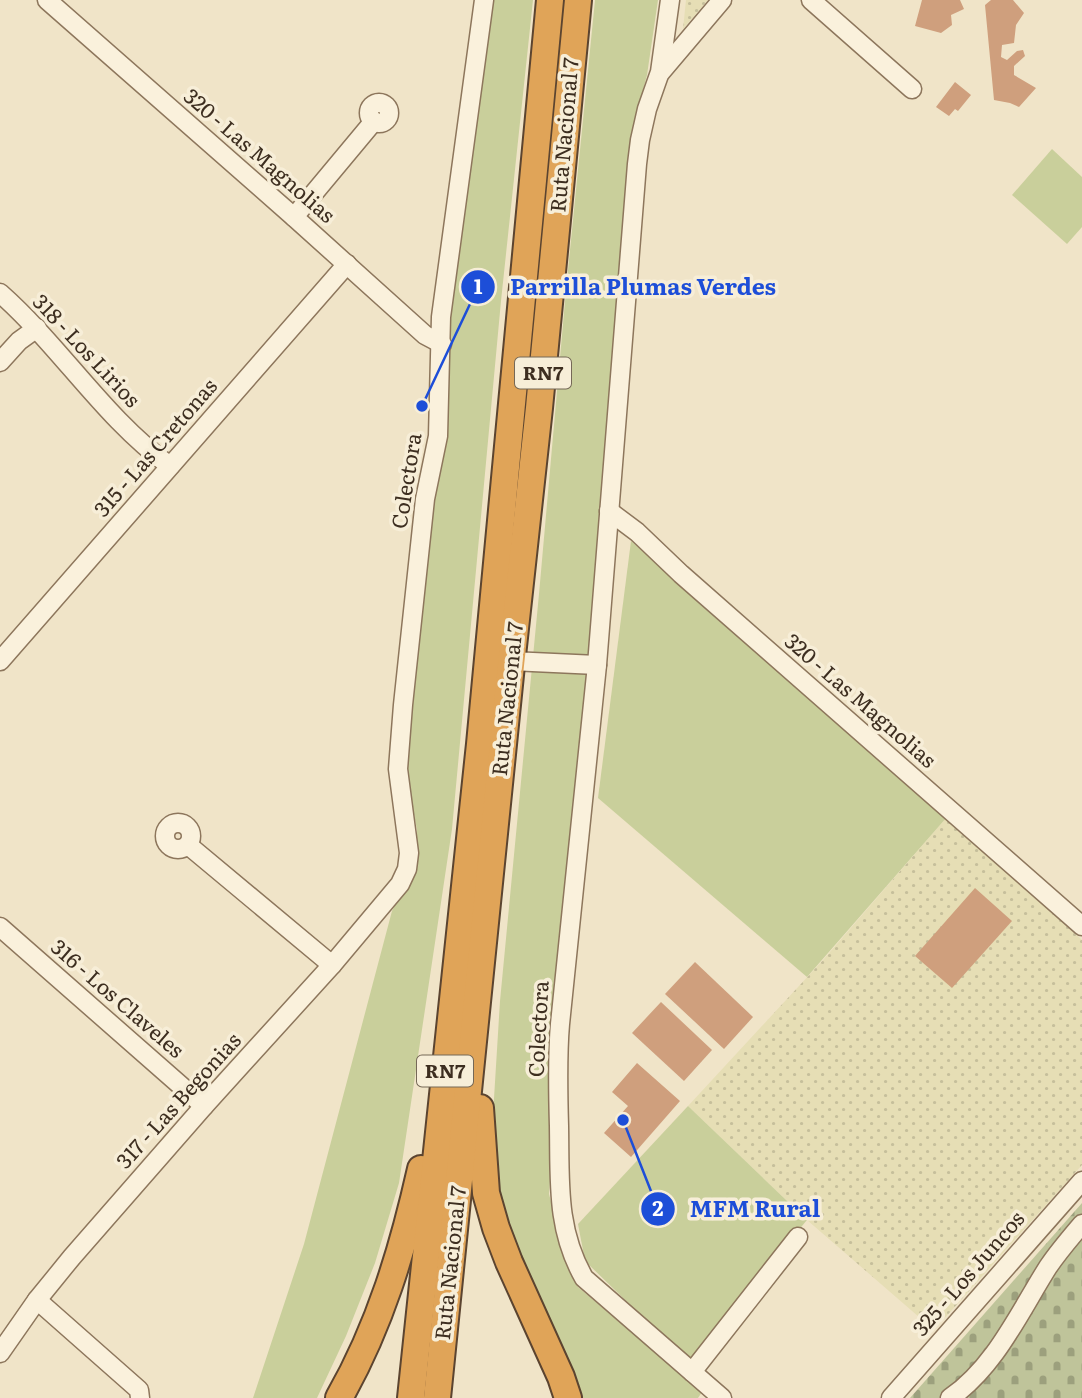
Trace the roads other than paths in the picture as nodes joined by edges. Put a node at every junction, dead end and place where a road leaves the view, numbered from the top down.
1 (484, 0) edge
2 (550, 0) edge
3 (578, 0) edge
4 (670, 0) edge
5 (722, 0) edge
6 (811, 0) edge
7 (51, 1) edge
8 (660, 72) junction
9 (912, 89) dead end
10 (374, 121) dead end
11 (294, 217) junction
12 (347, 264) junction
13 (0, 293) edge
14 (37, 328) junction
15 (442, 344) junction
16 (0, 362) edge
17 (170, 466) junction
18 (609, 510) junction
19 (0, 661) edge
20 (511, 661) junction
21 (597, 664) junction
22 (188, 845) dead end
23 (400, 884) joint
24 (1082, 926) edge
25 (0, 927) edge
26 (332, 965) junction
27 (478, 1002) junction
28 (447, 1047) junction
29 (204, 1106) junction
30 (1082, 1181) edge
31 (1082, 1224) edge
32 (798, 1237) dead end
33 (37, 1300) junction
34 (0, 1353) edge
35 (692, 1372) junction
36 (140, 1398) edge
37 (339, 1398) edge
38 (411, 1398) edge
39 (437, 1398) edge
40 (568, 1398) edge
41 (722, 1398) edge
42 (891, 1398) edge
43 (950, 1398) edge

1 - 15 street, Colectora
2 - 28 highway, Ruta Nacional 7 / RN7
3 - 20 highway, Ruta Nacional 7 / RN7
4 - 8 street, Colectora
5 - 8 street
6 - 9 street
7 - 11 street, 320 - Las Magnolias
8 - 18 street, Colectora
10 - 11 street
11 - 12 street, 320 - Las Magnolias
12 - 15 street, 320 - Las Magnolias
12 - 17 street, 315 - Las Cretonas
13 - 14 street, 318 - Los Lirios
14 - 16 street
14 - 17 street, 318 - Los Lirios
15 - 23 street, Colectora
17 - 19 street, 315 - Las Cretonas
18 - 21 street, Colectora
18 - 24 street, 320 - Las Magnolias
20 - 21 street
20 - 27 highway, Ruta Nacional 7 / RN7
21 - 35 street, Colectora
22 - 26 street
23 - 26 street, 317 - Las Begonias
25 - 29 street, 316 - Los Claveles
26 - 29 street, 317 - Las Begonias
27 - 39 highway, Ruta Nacional 7 / RN7
27 - 40 highway
28 - 37 highway
28 - 38 highway, Ruta Nacional 7 / RN7
29 - 33 street, 317 - Las Begonias
30 - 42 street, 325 - Los Juncos
31 - 43 street
32 - 35 street
33 - 34 street, 317 - Las Begonias
33 - 36 street
35 - 41 street

